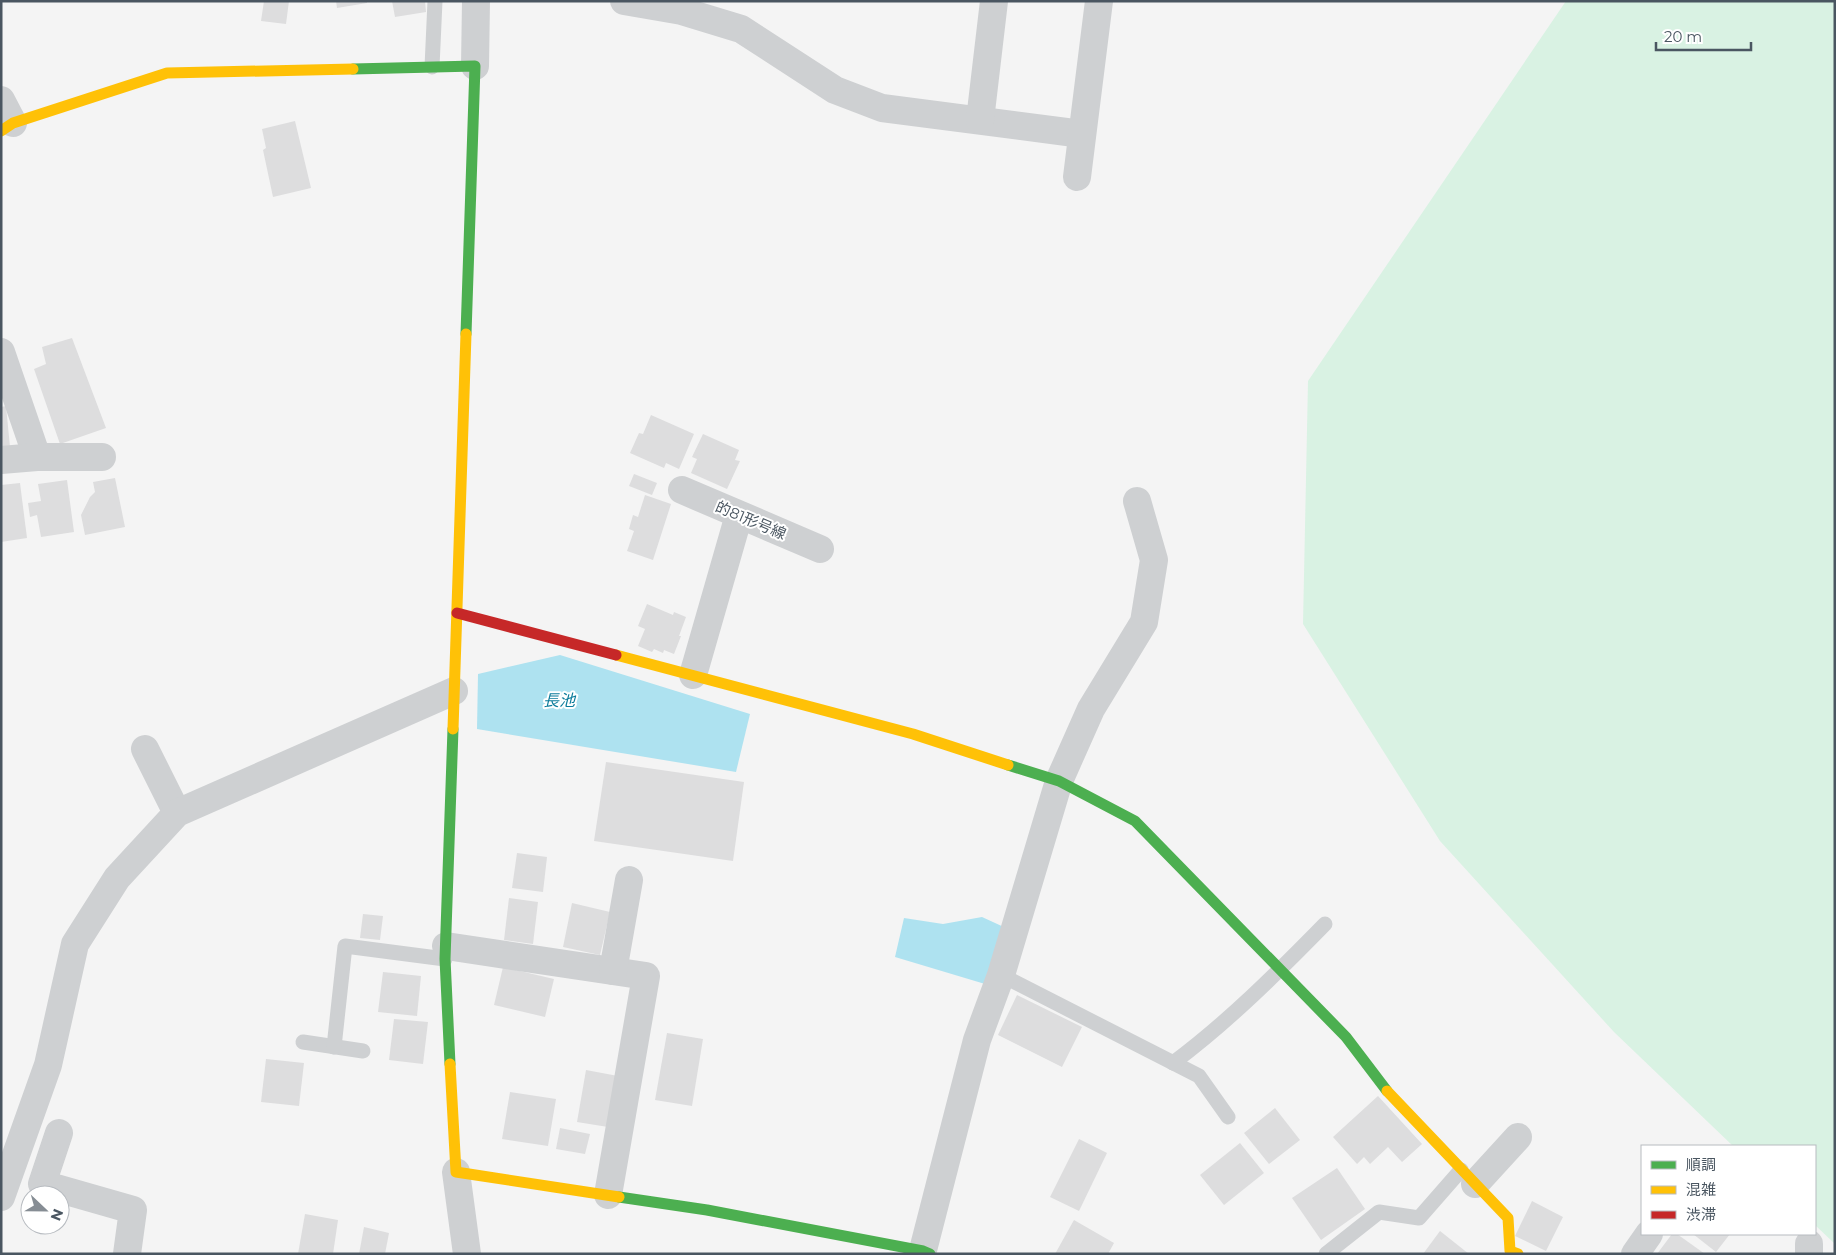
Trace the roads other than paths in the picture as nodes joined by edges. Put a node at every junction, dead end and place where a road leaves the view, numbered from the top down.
1 (435, 1) edge
2 (476, 1) edge
3 (624, 1) edge
4 (994, 1) edge
5 (1099, 1) edge
6 (475, 66) junction
7 (432, 67) junction
8 (5, 118) edge
9 (980, 120) junction
10 (1082, 134) junction
11 (1077, 177) dead end
12 (1, 352) edge
13 (37, 457) junction
14 (102, 457) dead end
15 (1, 460) edge
16 (682, 490) dead end
17 (1137, 501) dead end
18 (739, 515) junction
19 (820, 549) dead end
20 (457, 613) junction
21 (693, 675) junction
22 (454, 691) junction
23 (145, 750) dead end
24 (1058, 780) junction
25 (177, 813) junction
26 (629, 880) dead end
27 (1325, 924) dead end
28 (446, 952) junction
29 (1280, 970) junction
30 (613, 971) junction
31 (1001, 975) junction
32 (304, 1042) dead end
33 (334, 1047) junction
34 (363, 1051) dead end
35 (1173, 1063) junction
36 (1228, 1117) dead end
37 (59, 1133) dead end
38 (1518, 1137) dead end
39 (456, 1172) junction
40 (1468, 1177) junction
41 (3, 1190) edge
42 (608, 1195) junction
43 (1648, 1235) edge
44 (925, 1253) edge
45 (127, 1254) edge
46 (466, 1254) edge
47 (1326, 1254) edge
48 (1518, 1254) edge
49 (1635, 1254) edge

1 - 7 lane
2 - 6 street
3 - 9 street
4 - 9 street
5 - 10 street
6 - 7 street
6 - 20 street
7 - 8 street
9 - 10 street
10 - 11 street
12 - 13 street
13 - 14 street
13 - 15 street
16 - 18 street, 的81形号線
17 - 24 street
18 - 19 street, 的81形号線
18 - 21 street
20 - 21 street
20 - 22 street
21 - 24 street
22 - 25 street
22 - 28 street
23 - 25 street
24 - 29 street
24 - 31 street
25 - 41 street
26 - 30 street
27 - 29 lane
28 - 30 street
28 - 33 lane
28 - 39 street
29 - 35 lane
29 - 40 street
30 - 42 street
31 - 35 lane
31 - 44 street
32 - 33 lane
33 - 34 lane
35 - 36 lane
37 - 45 street
38 - 40 street
39 - 42 street
39 - 46 street
40 - 47 lane
40 - 48 street
42 - 44 street
43 - 49 street

